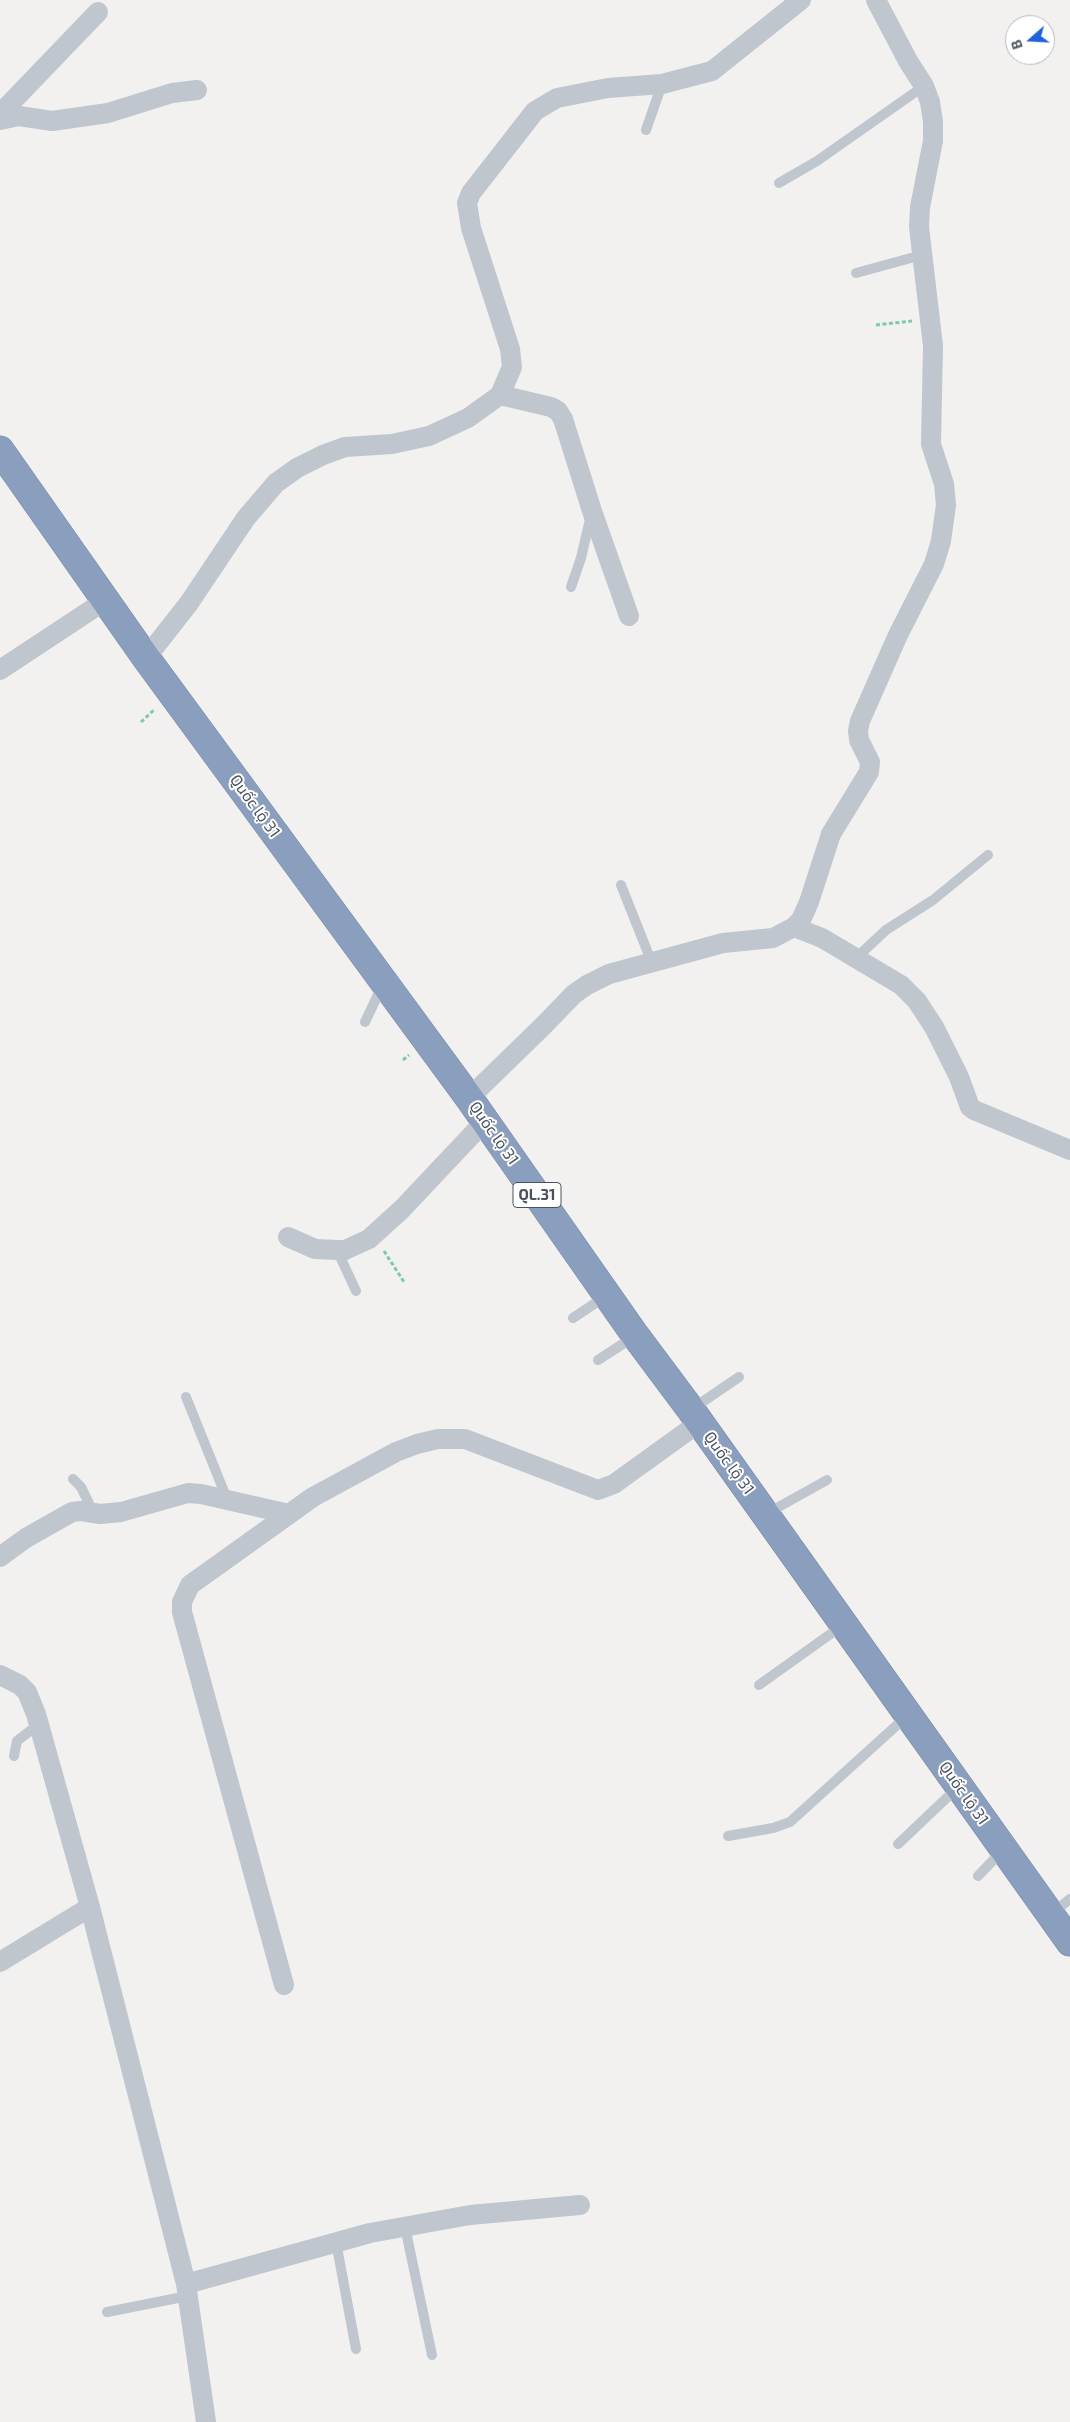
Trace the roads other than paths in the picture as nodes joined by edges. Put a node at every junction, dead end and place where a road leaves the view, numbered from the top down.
1 (801, 0) edge
2 (876, 0) edge
3 (98, 12) dead end
4 (662, 84) junction
5 (924, 86) junction
6 (197, 90) dead end
7 (0, 114) edge
8 (0, 120) edge
9 (646, 130) dead end
10 (778, 184) dead end
11 (922, 255) junction
12 (856, 274) dead end
13 (500, 395) junction
14 (0, 450) edge
15 (592, 511) junction
16 (571, 587) dead end
17 (106, 600) junction
18 (629, 616) dead end
19 (146, 658) junction
20 (0, 670) edge
21 (988, 855) dead end
22 (622, 885) dead end
23 (794, 927) junction
24 (856, 958) junction
25 (652, 963) junction
26 (384, 982) junction
27 (365, 1022) dead end
28 (469, 1098) junction
29 (485, 1121) junction
30 (1070, 1150) edge
31 (288, 1236) dead end
32 (337, 1250) junction
33 (356, 1291) dead end
34 (607, 1295) junction
35 (573, 1318) dead end
36 (635, 1335) junction
37 (598, 1360) dead end
38 (738, 1377) dead end
39 (186, 1397) dead end
40 (695, 1416) junction
41 (72, 1479) dead end
42 (826, 1480) dead end
43 (227, 1499) junction
44 (93, 1512) junction
45 (289, 1514) junction
46 (766, 1515) junction
47 (0, 1556) edge
48 (843, 1625) junction
49 (0, 1675) edge
50 (760, 1685) dead end
51 (908, 1715) junction
52 (39, 1724) junction
53 (14, 1756) dead end
54 (959, 1786) junction
55 (728, 1836) dead end
56 (898, 1844) dead end
57 (1004, 1849) junction
58 (978, 1876) dead end
59 (90, 1907) junction
60 (1060, 1907) edge
61 (1070, 1942) edge
62 (0, 1962) edge
63 (284, 1985) dead end
64 (580, 2205) dead end
65 (405, 2227) junction
66 (336, 2242) junction
67 (187, 2290) junction
68 (107, 2312) dead end
69 (356, 2349) dead end
70 (432, 2355) dead end
71 (206, 2422) edge

1 - 4 street
2 - 5 street
3 - 7 street
4 - 9 lane
4 - 13 street
5 - 10 lane
5 - 11 street
6 - 8 street
11 - 12 lane
11 - 23 street
13 - 15 street
13 - 19 street
14 - 17 highway, Quốc lộ 31 / QL.31
15 - 16 lane
15 - 18 street
17 - 19 highway, Quốc lộ 31 / QL.31
17 - 20 street
19 - 26 highway, Quốc lộ 31 / QL.31
21 - 24 lane
22 - 25 lane
23 - 24 street
23 - 25 street
24 - 30 street
25 - 28 street
26 - 27 lane
26 - 28 highway, Quốc lộ 31 / QL.31
28 - 29 highway, Quốc lộ 31 / QL.31
29 - 32 street
29 - 34 highway, Quốc lộ 31 / QL.31
31 - 32 street
32 - 33 lane
34 - 35 lane
34 - 36 highway, Quốc lộ 31 / QL.31
36 - 37 lane
36 - 40 highway, Quốc lộ 31 / QL.31
38 - 40 lane
39 - 43 lane
40 - 45 street
40 - 46 highway, Quốc lộ 31 / QL.31
41 - 44 lane
42 - 46 lane
43 - 44 street
43 - 45 street
44 - 47 street
45 - 63 street
46 - 48 highway, Quốc lộ 31 / QL.31
48 - 50 lane
48 - 51 highway, Quốc lộ 31 / QL.31
49 - 52 street
51 - 54 highway, Quốc lộ 31 / QL.31
51 - 55 lane
52 - 53 lane
52 - 59 street
54 - 56 lane
54 - 57 highway, Quốc lộ 31 / QL.31
57 - 58 lane
57 - 60 highway, Quốc lộ 31 / QL.31
59 - 62 street
59 - 67 street
60 - 61 highway, Quốc lộ 31 / QL.31
64 - 65 street
65 - 66 street
65 - 70 lane
66 - 67 street
66 - 69 lane
67 - 68 lane
67 - 71 street

